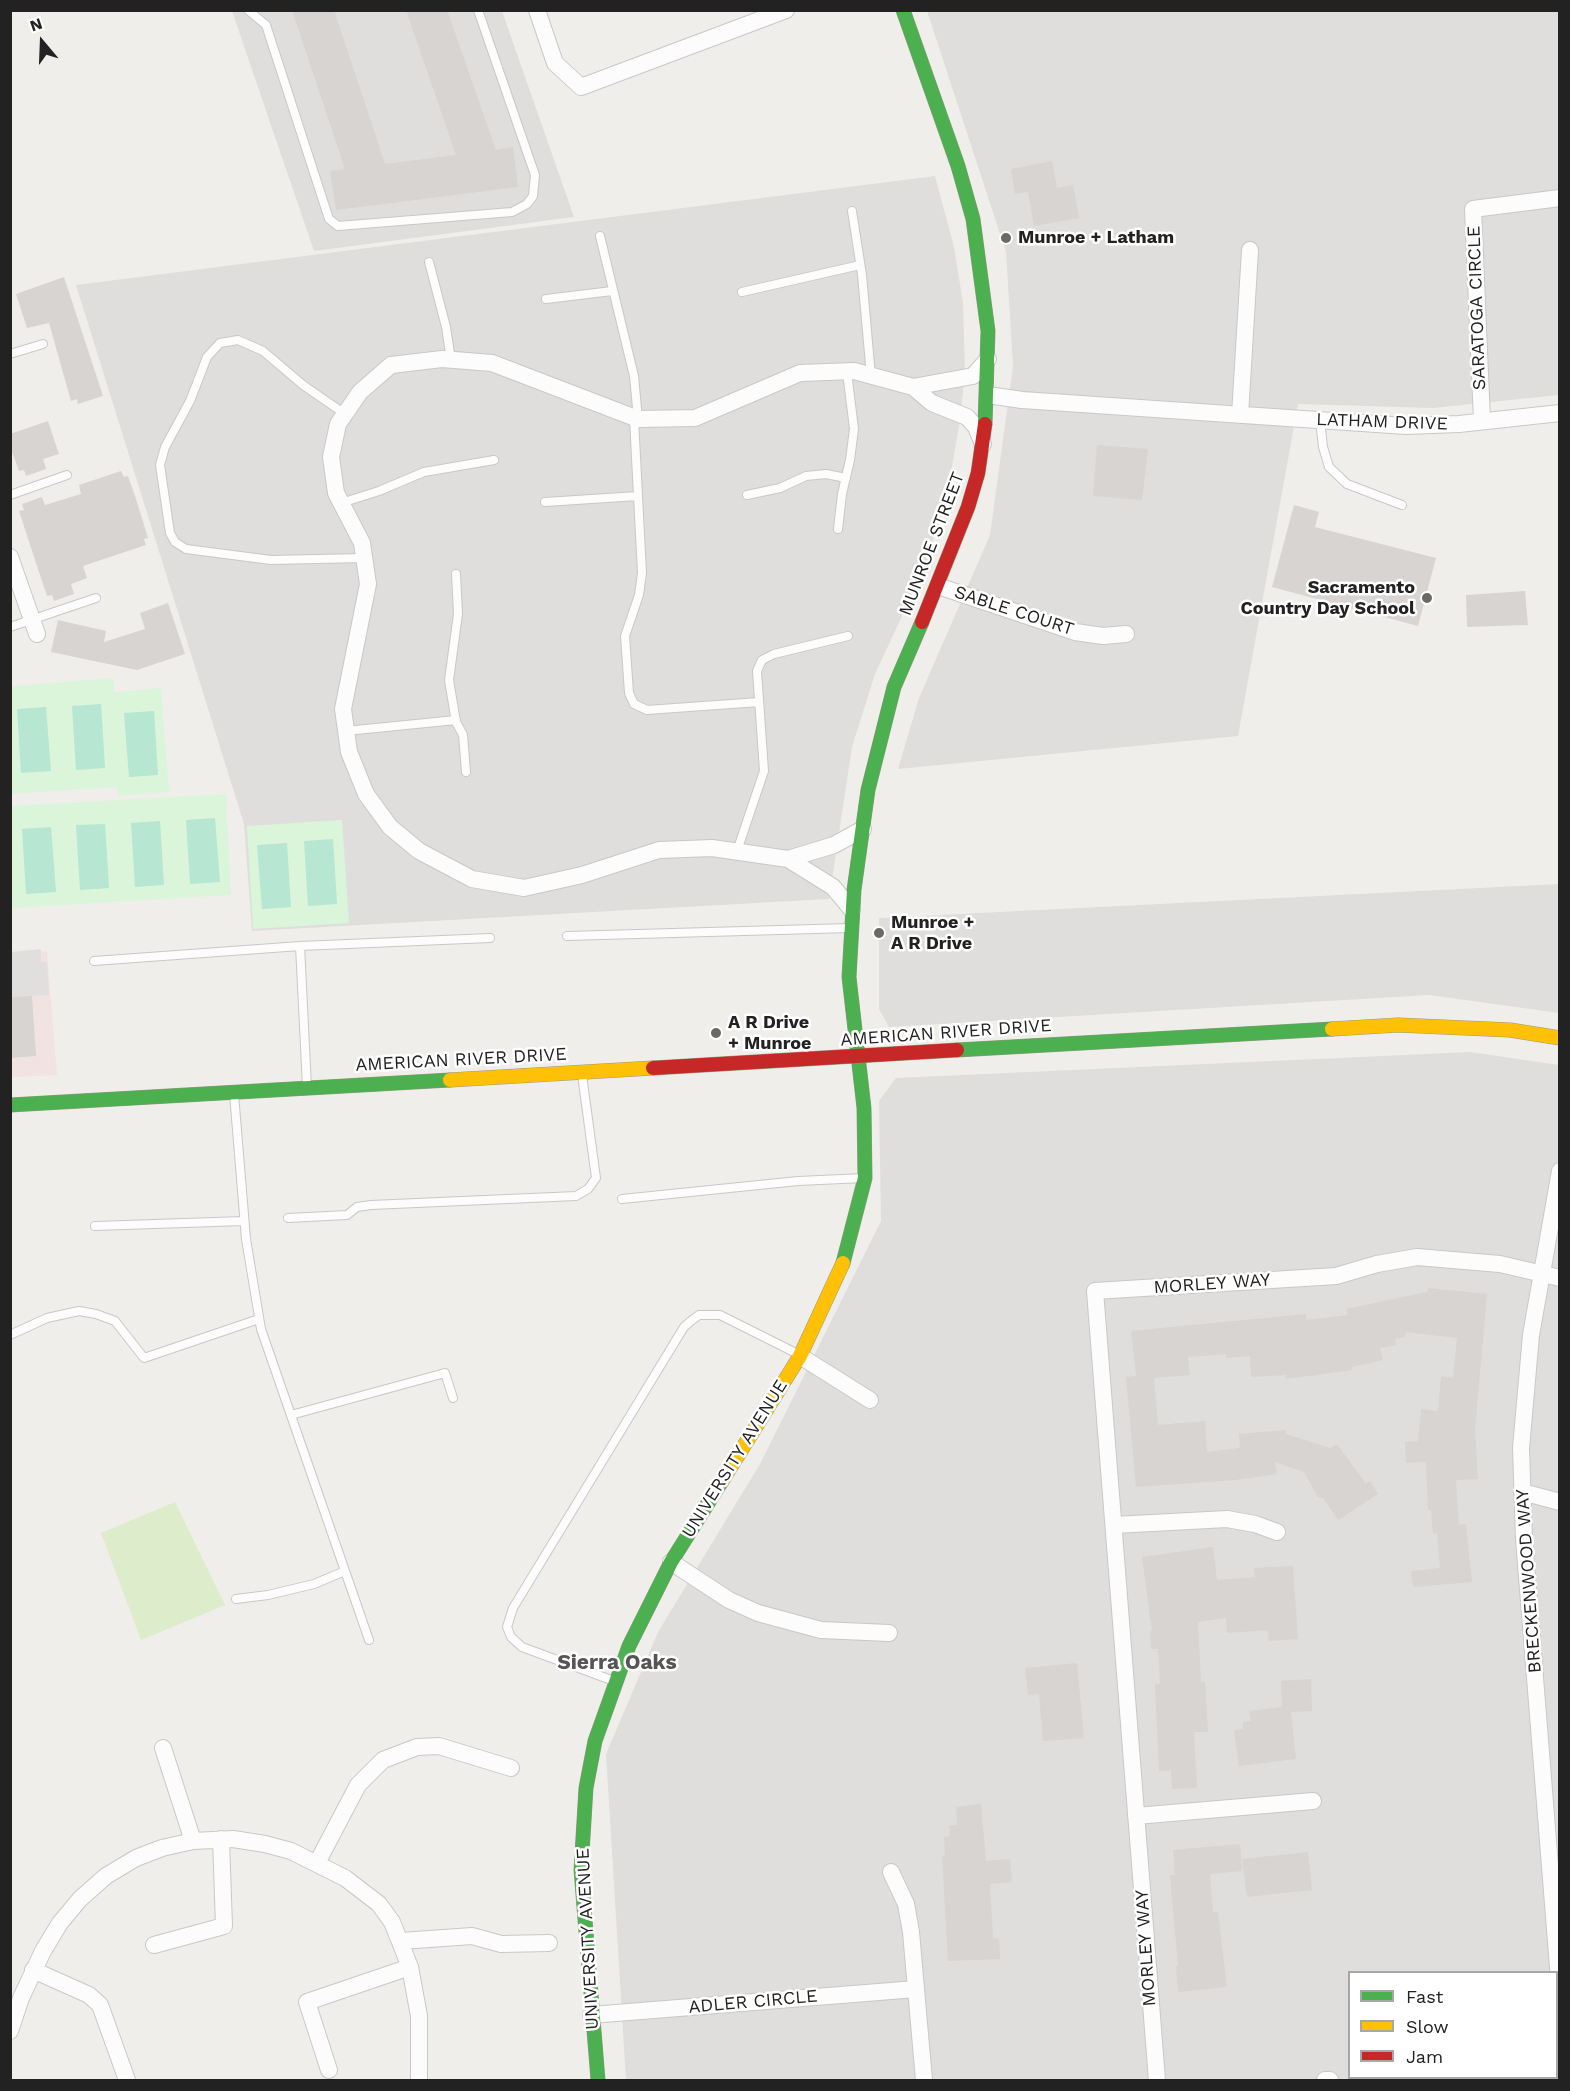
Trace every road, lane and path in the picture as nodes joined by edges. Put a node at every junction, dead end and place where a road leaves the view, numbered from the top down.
1 (248, 10) edge
2 (478, 10) edge
3 (537, 10) edge
4 (786, 10) edge
5 (903, 10) edge
6 (1560, 198) edge
7 (852, 211) dead end
8 (600, 236) dead end
9 (1250, 250) dead end
10 (429, 262) dead end
11 (860, 265) junction
12 (612, 291) junction
13 (742, 292) dead end
14 (546, 299) dead end
15 (43, 344) dead end
16 (10, 354) edge
17 (988, 359) junction
18 (451, 360) junction
19 (847, 372) junction
20 (871, 376) junction
21 (913, 387) junction
22 (988, 395) junction
23 (1560, 413) edge
24 (345, 414) junction
25 (1240, 415) junction
26 (636, 419) junction
27 (1320, 420) junction
28 (1482, 421) junction
29 (983, 444) junction
30 (494, 460) dead end
31 (67, 475) dead end
32 (846, 478) junction
33 (10, 495) edge
34 (747, 495) dead end
35 (638, 496) junction
36 (545, 502) dead end
37 (341, 503) junction
38 (1402, 505) dead end
39 (838, 530) dead end
40 (10, 557) edge
41 (364, 558) junction
42 (456, 574) dead end
43 (938, 586) junction
44 (96, 598) dead end
45 (10, 627) edge
46 (34, 627) junction
47 (1126, 634) dead end
48 (848, 636) dead end
49 (759, 702) junction
50 (456, 720) junction
51 (346, 731) junction
52 (466, 772) dead end
53 (863, 829) junction
54 (737, 851) junction
55 (788, 859) junction
56 (852, 910) junction
57 (850, 928) junction
58 (567, 936) dead end
59 (490, 938) dead end
60 (300, 946) junction
61 (94, 961) dead end
62 (1560, 1038) edge
63 (856, 1056) junction
64 (581, 1071) junction
65 (307, 1087) junction
66 (234, 1092) junction
67 (10, 1105) edge
68 (1560, 1171) edge
69 (865, 1178) junction
70 (622, 1199) dead end
71 (288, 1218) dead end
72 (244, 1221) junction
73 (95, 1226) dead end
74 (1542, 1273) junction
75 (1560, 1278) edge
76 (259, 1319) junction
77 (10, 1335) edge
78 (800, 1356) junction
79 (453, 1398) dead end
80 (870, 1400) dead end
81 (291, 1415) junction
82 (1522, 1492) junction
83 (1560, 1502) edge
84 (1113, 1525) junction
85 (1277, 1532) dead end
86 (671, 1562) junction
87 (345, 1571) junction
88 (237, 1599) dead end
89 (889, 1633) dead end
90 (369, 1640) dead end
91 (614, 1681) junction
92 (162, 1748) dead end
93 (511, 1768) dead end
94 (1313, 1801) dead end
95 (1136, 1816) junction
96 (221, 1839) junction
97 (193, 1841) junction
98 (317, 1863) junction
99 (891, 1872) dead end
100 (401, 1941) junction
101 (549, 1943) dead end
102 (154, 1945) dead end
103 (410, 1967) junction
104 (33, 1970) junction
105 (916, 1989) junction
106 (1560, 1992) edge
107 (591, 2015) junction
108 (10, 2031) edge
109 (329, 2070) dead end
110 (127, 2080) edge
111 (420, 2080) edge
112 (598, 2080) edge
113 (924, 2080) edge
114 (1157, 2080) edge
115 (1325, 2080) edge
116 (1330, 2080) edge

1 - 2 lane
3 - 4 street
5 - 17 street, MUNROE STREET
6 - 28 street, SARATOGA CIRCLE
7 - 11 lane
8 - 12 lane
9 - 25 street
10 - 18 lane
11 - 13 lane
11 - 20 lane
12 - 14 lane
12 - 26 lane
15 - 16 lane
17 - 21 street
17 - 22 street, MUNROE STREET
18 - 24 street
18 - 26 street
19 - 20 street
19 - 26 street
19 - 32 lane
20 - 21 street
21 - 29 street
22 - 25 street, LATHAM DRIVE
22 - 29 street, MUNROE STREET
23 - 28 street, LATHAM DRIVE
24 - 37 street
24 - 41 lane
25 - 27 street, LATHAM DRIVE
26 - 35 lane
27 - 28 street, LATHAM DRIVE
27 - 38 lane
29 - 43 street, MUNROE STREET
30 - 37 lane
31 - 33 lane
32 - 34 lane
32 - 39 lane
35 - 36 lane
35 - 49 lane
37 - 41 street
40 - 46 street
41 - 51 street
42 - 50 lane
43 - 47 street, SABLE COURT
43 - 53 street, MUNROE STREET
44 - 46 lane
45 - 46 lane
48 - 49 lane
49 - 54 lane
50 - 51 lane
50 - 52 lane
51 - 54 street
53 - 55 street
53 - 56 street, MUNROE STREET
54 - 55 street
55 - 56 street
56 - 57 street, MUNROE STREET
57 - 58 lane
57 - 63 street, MUNROE STREET
59 - 60 lane
60 - 61 lane
60 - 65 lane
62 - 63 street, AMERICAN RIVER DRIVE
63 - 64 street, AMERICAN RIVER DRIVE
63 - 69 street, UNIVERSITY AVENUE
64 - 65 street, AMERICAN RIVER DRIVE
64 - 71 lane
65 - 66 street, AMERICAN RIVER DRIVE
66 - 67 street, AMERICAN RIVER DRIVE
66 - 72 lane
68 - 74 street, BRECKENWOOD WAY
69 - 70 lane
69 - 78 street, UNIVERSITY AVENUE
72 - 73 lane
72 - 76 lane
74 - 75 street, MORLEY WAY
74 - 82 street, BRECKENWOOD WAY
74 - 84 street, MORLEY WAY
76 - 77 lane
76 - 81 lane
78 - 80 street
78 - 86 street, UNIVERSITY AVENUE
78 - 91 lane
79 - 81 lane
81 - 87 lane
82 - 83 street
82 - 106 street, BRECKENWOOD WAY
84 - 85 street
84 - 95 street, MORLEY WAY
86 - 89 street
86 - 91 street, UNIVERSITY AVENUE
87 - 88 lane
87 - 90 lane
91 - 107 street, UNIVERSITY AVENUE
92 - 97 street
93 - 98 street
94 - 95 street
95 - 114 street, MORLEY WAY
96 - 97 street
96 - 98 street
96 - 102 street
97 - 104 street
98 - 100 street
99 - 105 street
100 - 101 street
100 - 103 street
103 - 109 street
103 - 111 street
104 - 108 street
104 - 110 street
105 - 107 street, ADLER CIRCLE
105 - 113 street
107 - 112 street, UNIVERSITY AVENUE
115 - 116 street

